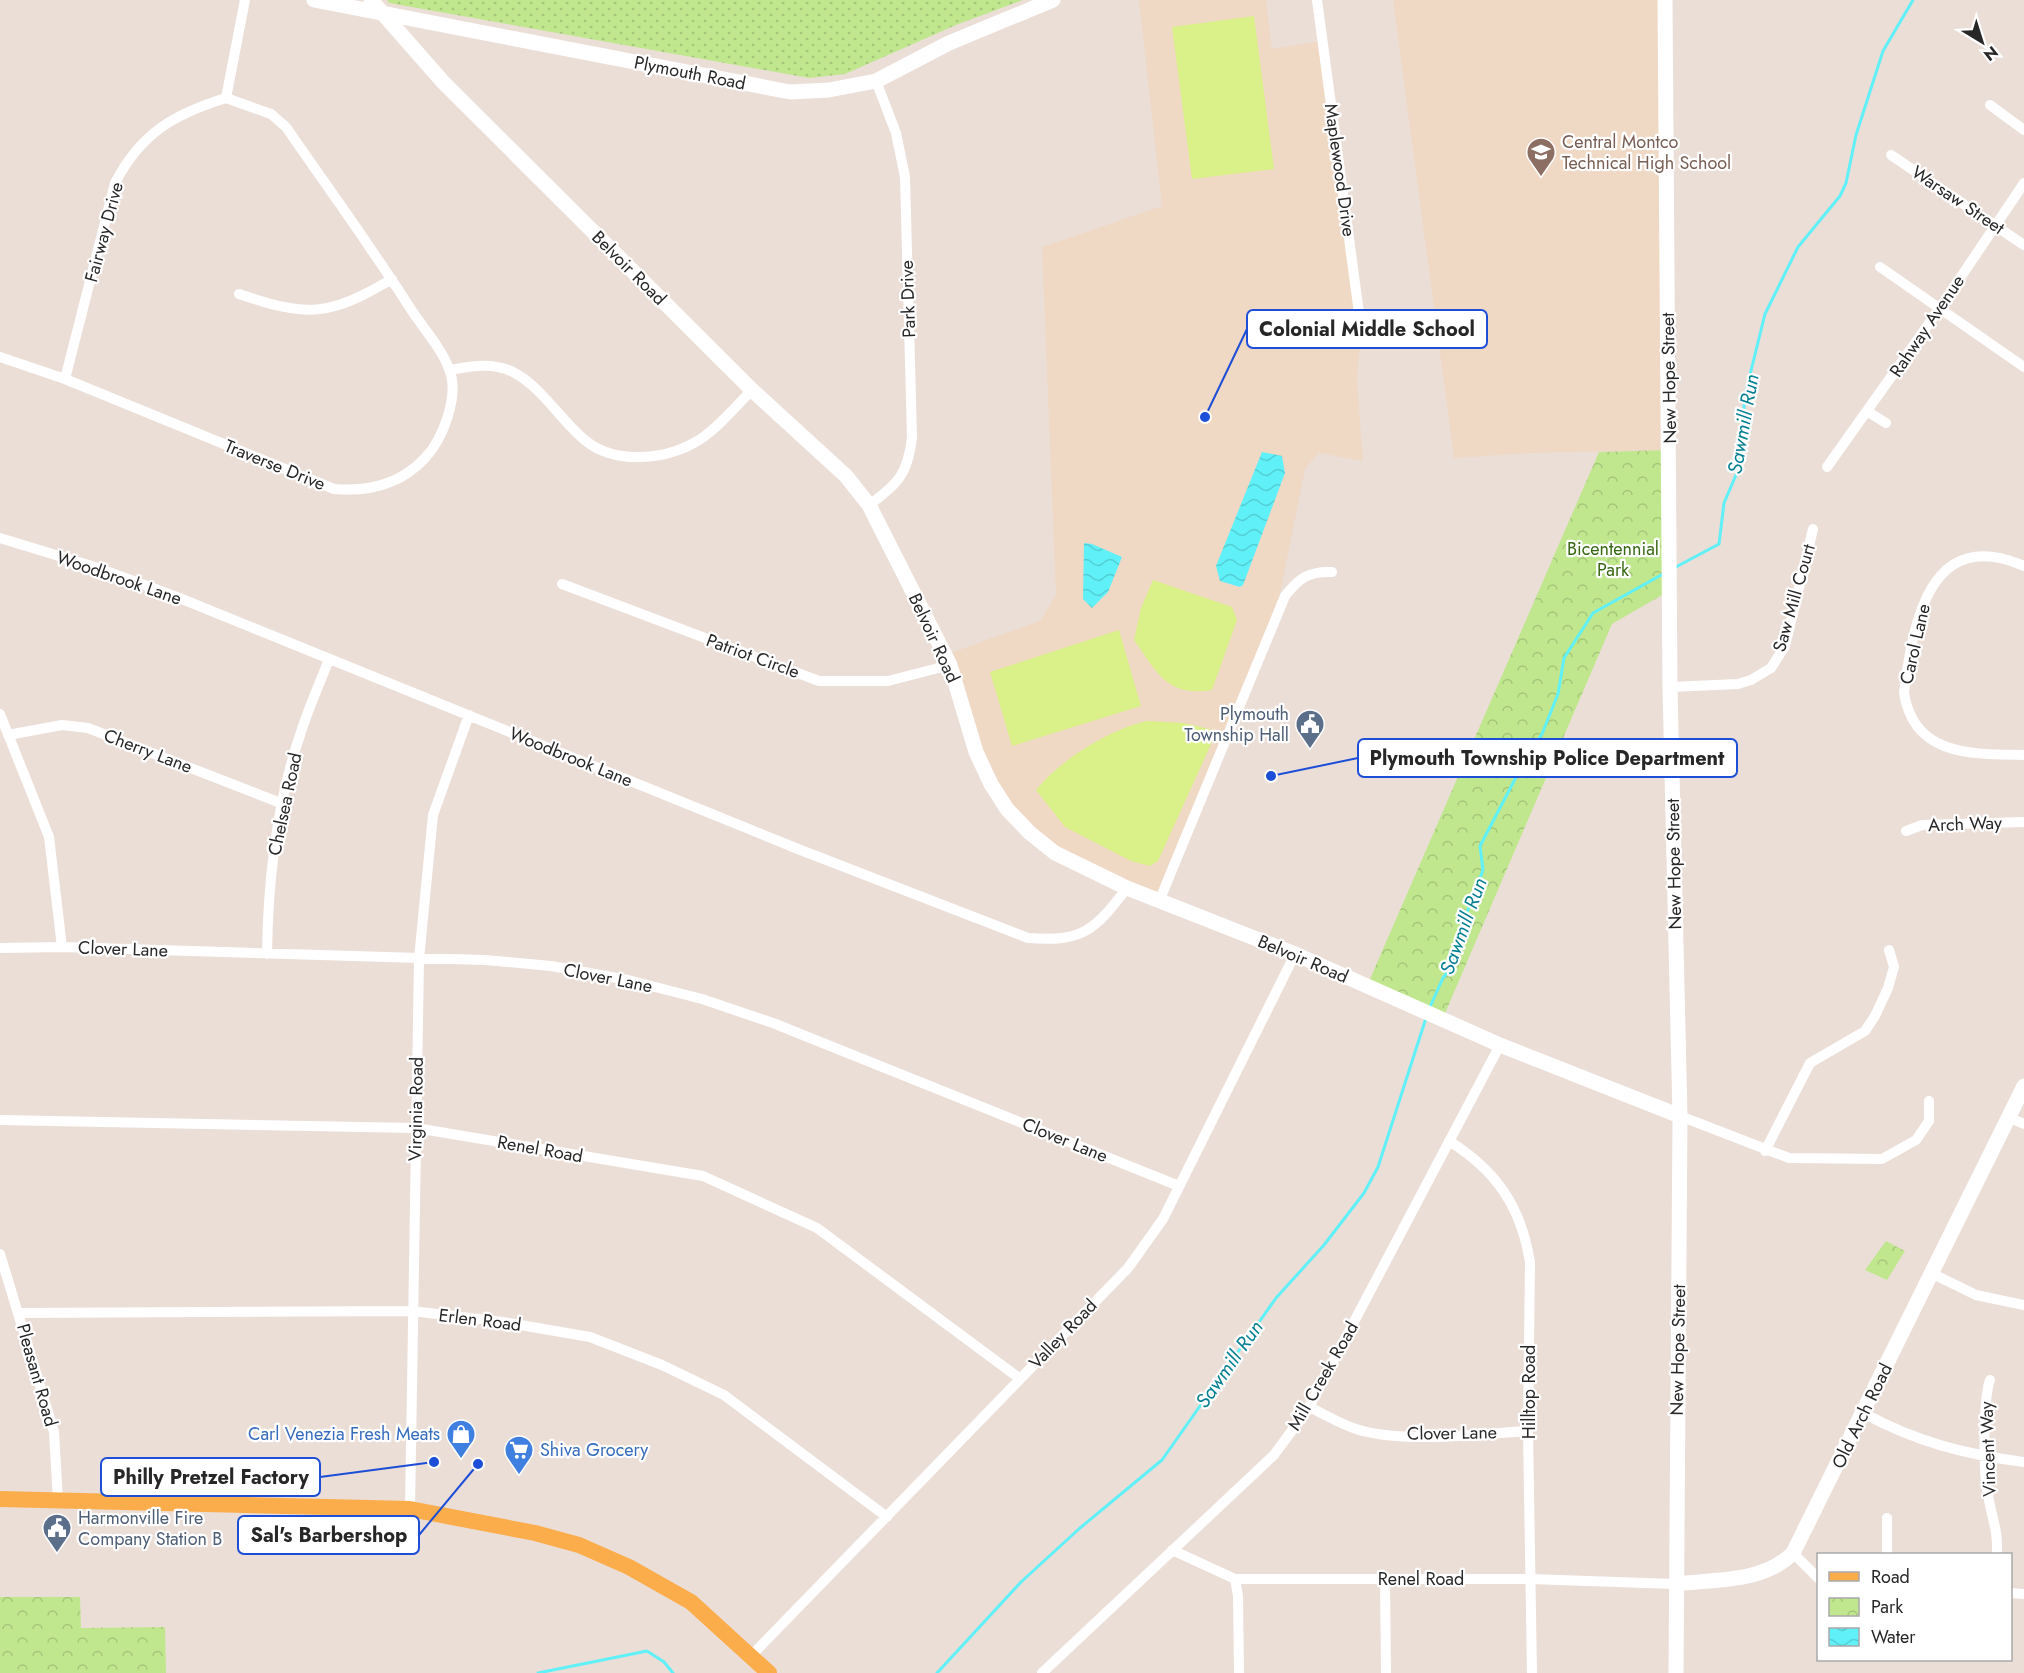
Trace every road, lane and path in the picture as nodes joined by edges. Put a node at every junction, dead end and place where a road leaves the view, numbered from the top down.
1 (245, 0) edge
2 (314, 0) edge
3 (371, 0) edge
4 (1053, 0) edge
5 (1317, 0) edge
6 (1665, 0) edge
7 (380, 13) junction
8 (876, 81) junction
9 (226, 98) junction
10 (1990, 105) dead end
11 (2024, 130) edge
12 (1891, 155) dead end
13 (2024, 183) edge
14 (1996, 226) junction
15 (2024, 245) edge
16 (1880, 267) dead end
17 (392, 279) junction
18 (239, 294) dead end
19 (1940, 308) junction
20 (1371, 336) dead end
21 (0, 357) edge
22 (2024, 367) edge
23 (450, 370) junction
24 (65, 379) junction
25 (752, 390) junction
26 (1868, 412) junction
27 (1886, 423) dead end
28 (1827, 467) dead end
29 (868, 505) junction
30 (1813, 529) dead end
31 (0, 538) edge
32 (2024, 566) edge
33 (1332, 572) dead end
34 (562, 584) dead end
35 (329, 659) junction
36 (950, 665) junction
37 (1670, 687) junction
38 (0, 714) edge
39 (469, 715) junction
40 (8, 735) junction
41 (2024, 755) edge
42 (283, 804) junction
43 (2024, 822) edge
44 (1906, 831) dead end
45 (1127, 888) junction
46 (1160, 899) junction
47 (62, 947) junction
48 (0, 948) edge
49 (1889, 950) dead end
50 (267, 954) junction
51 (1295, 954) junction
52 (419, 959) junction
53 (1500, 1045) junction
54 (2024, 1086) edge
55 (1929, 1101) dead end
56 (1680, 1116) junction
57 (2007, 1117) junction
58 (0, 1120) edge
59 (2024, 1124) edge
60 (416, 1128) junction
61 (1449, 1141) junction
62 (1766, 1151) junction
63 (1179, 1186) junction
64 (0, 1254) edge
65 (1932, 1273) junction
66 (2024, 1305) edge
67 (411, 1311) junction
68 (19, 1313) junction
69 (1019, 1378) junction
70 (1990, 1380) dead end
71 (1309, 1407) junction
72 (1863, 1413) junction
73 (1528, 1431) junction
74 (1987, 1457) junction
75 (2024, 1461) edge
76 (0, 1499) edge
77 (58, 1500) junction
78 (410, 1509) junction
79 (886, 1517) junction
80 (1887, 1518) dead end
81 (1172, 1550) junction
82 (1793, 1553) junction
83 (1887, 1553) edge
84 (1997, 1553) edge
85 (1817, 1577) edge
86 (1530, 1578) junction
87 (1385, 1579) junction
88 (1235, 1580) junction
89 (1675, 1584) junction
90 (751, 1656) junction
91 (769, 1673) edge
92 (1042, 1673) edge
93 (1239, 1673) edge
94 (1386, 1673) edge
95 (1532, 1673) edge
96 (1676, 1673) edge

1 - 9 street
2 - 7 street, Plymouth Road
3 - 7 street, Belvoir Road
4 - 8 street, Plymouth Road
5 - 20 street, Maplewood Drive
6 - 37 street, New Hope Street
7 - 8 street, Plymouth Road
7 - 25 street, Belvoir Road
8 - 29 street, Park Drive
9 - 17 street
9 - 24 street, Fairway Drive
10 - 11 street
12 - 14 street, Warsaw Street
13 - 14 street, Rahway Avenue
14 - 15 street, Warsaw Street
14 - 19 street, Rahway Avenue
16 - 19 street
17 - 18 street
17 - 23 street
19 - 22 street
19 - 26 street, Rahway Avenue
21 - 24 street, Traverse Drive
23 - 24 street, Traverse Drive
23 - 25 street
25 - 29 street, Belvoir Road
26 - 27 street
26 - 28 street, Rahway Avenue
29 - 36 street, Belvoir Road
30 - 37 street, Saw Mill Court
31 - 35 street, Woodbrook Lane
32 - 41 street, Carol Lane
33 - 46 street
34 - 36 street, Patriot Circle
35 - 39 street, Woodbrook Lane
35 - 42 street, Chelsea Road
36 - 45 street, Belvoir Road
37 - 56 street, New Hope Street
38 - 40 street
39 - 45 street, Woodbrook Lane
39 - 52 street, Virginia Road
40 - 42 street, Cherry Lane
40 - 47 street
42 - 50 street, Chelsea Road
43 - 44 street, Arch Way
45 - 46 street, Belvoir Road
46 - 51 street, Belvoir Road
47 - 48 street, Clover Lane
47 - 50 street, Clover Lane
49 - 62 street
50 - 52 street, Clover Lane
51 - 53 street, Belvoir Road
51 - 63 street, Valley Road
52 - 60 street, Virginia Road
52 - 63 street, Clover Lane
53 - 56 street, Belvoir Road
53 - 61 street, Mill Creek Road
54 - 57 street, Old Arch Road
55 - 62 street
56 - 62 street
56 - 89 street, New Hope Street
57 - 59 street
57 - 65 street, Old Arch Road
58 - 60 street, Renel Road
60 - 67 street, Virginia Road
60 - 69 street, Renel Road
61 - 71 street, Mill Creek Road
61 - 73 street, Hilltop Road
63 - 69 street, Valley Road
64 - 68 street, Pleasant Road
65 - 66 street
65 - 72 street, Old Arch Road
67 - 68 street, Erlen Road
67 - 78 street, Virginia Road
67 - 79 street, Erlen Road
68 - 77 street, Pleasant Road
69 - 79 street, Valley Road
70 - 74 street, Vincent Way
71 - 73 street, Clover Lane
71 - 81 street, Mill Creek Road
72 - 74 street
72 - 82 street, Old Arch Road
73 - 86 street, Hilltop Road
74 - 75 street
74 - 84 street, Vincent Way
76 - 77 main road
77 - 78 main road
78 - 90 main road
79 - 90 street, Valley Road
80 - 83 street
81 - 88 street, Renel Road
81 - 92 street, Mill Creek Road
82 - 85 street
82 - 89 street, Old Arch Road
86 - 87 street, Renel Road
86 - 89 street, Renel Road
86 - 95 street, Hilltop Road
87 - 88 street, Renel Road
87 - 94 street
88 - 93 street
89 - 96 street
90 - 91 main road

